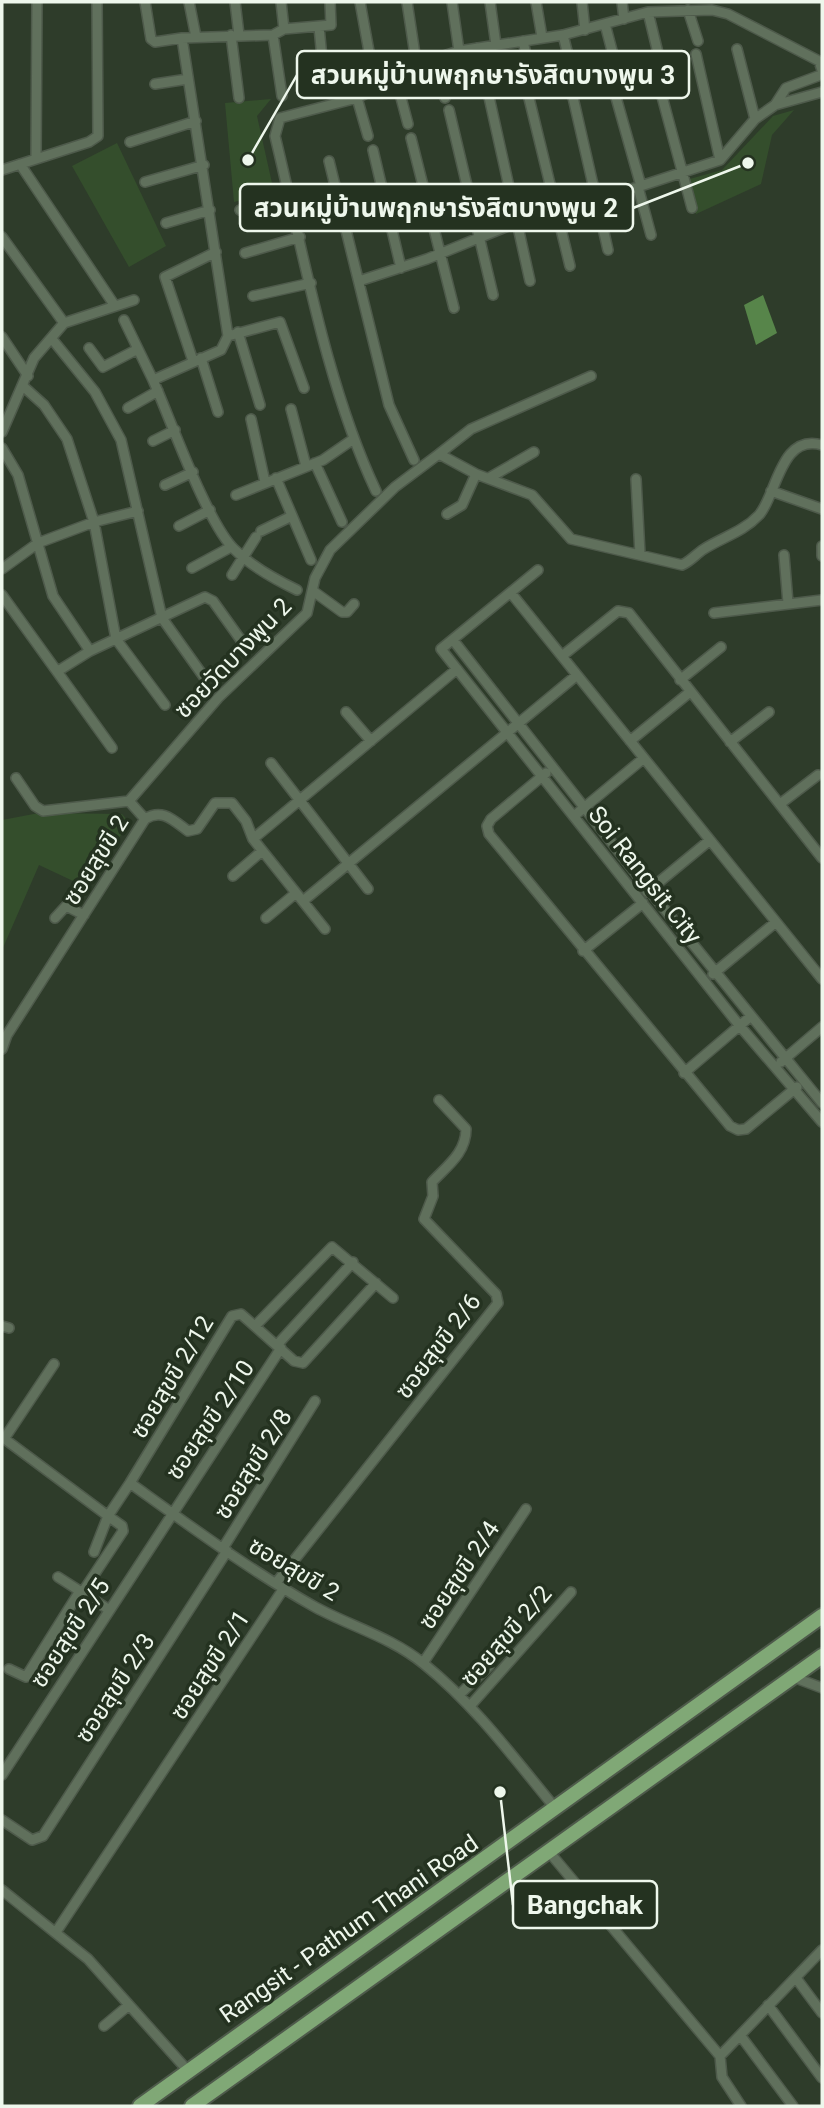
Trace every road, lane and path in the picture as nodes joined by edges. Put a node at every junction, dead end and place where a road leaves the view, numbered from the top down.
1 (37, 2) edge
2 (97, 2) edge
3 (145, 2) edge
4 (189, 2) edge
5 (235, 2) edge
6 (281, 2) edge
7 (330, 2) edge
8 (360, 2) edge
9 (407, 2) edge
10 (452, 2) edge
11 (490, 2) edge
12 (536, 2) edge
13 (582, 2) edge
14 (622, 2) edge
15 (664, 6) edge
16 (712, 6) edge
17 (688, 10) junction
18 (648, 12) junction
19 (624, 19) junction
20 (605, 24) junction
21 (319, 27) junction
22 (284, 30) junction
23 (585, 30) junction
24 (235, 35) junction
25 (563, 35) junction
26 (273, 36) junction
27 (196, 37) junction
28 (541, 37) junction
29 (182, 38) junction
30 (523, 41) junction
31 (698, 41) dead end
32 (496, 45) junction
33 (477, 48) junction
34 (737, 49) dead end
35 (459, 51) junction
36 (658, 53) dead end
37 (695, 54) dead end
38 (434, 59) junction
39 (615, 62) dead end
40 (653, 63) dead end
41 (416, 68) junction
42 (608, 69) dead end
43 (821, 72) edge
44 (188, 79) junction
45 (396, 79) junction
46 (155, 84) dead end
47 (325, 89) dead end
48 (376, 90) junction
49 (822, 92) edge
50 (282, 96) dead end
51 (239, 98) dead end
52 (357, 98) junction
53 (445, 98) dead end
54 (775, 105) junction
55 (449, 110) dead end
56 (755, 119) junction
57 (196, 121) junction
58 (408, 124) dead end
59 (368, 136) dead end
60 (411, 138) dead end
61 (130, 142) dead end
62 (373, 150) dead end
63 (36, 159) junction
64 (720, 160) junction
65 (329, 161) dead end
66 (20, 164) junction
67 (204, 165) junction
68 (2, 170) edge
69 (681, 174) junction
70 (145, 182) dead end
71 (640, 187) junction
72 (290, 197) junction
73 (595, 201) junction
74 (692, 208) dead end
75 (210, 210) junction
76 (240, 210) dead end
77 (557, 211) junction
78 (518, 222) junction
79 (166, 223) dead end
80 (480, 235) junction
81 (651, 235) dead end
82 (2, 237) edge
83 (300, 237) junction
84 (608, 250) dead end
85 (216, 252) junction
86 (245, 253) dead end
87 (438, 253) junction
88 (570, 266) dead end
89 (401, 268) junction
90 (359, 281) junction
91 (530, 281) dead end
92 (312, 283) junction
93 (493, 295) dead end
94 (253, 296) dead end
95 (134, 300) dead end
96 (115, 306) junction
97 (454, 308) dead end
98 (124, 320) dead end
99 (64, 323) junction
100 (238, 332) junction
101 (228, 336) junction
102 (2, 337) edge
103 (52, 339) junction
104 (89, 348) dead end
105 (138, 349) junction
106 (197, 360) junction
107 (28, 376) junction
108 (591, 376) dead end
109 (153, 380) junction
110 (24, 387) junction
111 (304, 388) dead end
112 (158, 391) junction
113 (260, 405) dead end
114 (128, 408) dead end
115 (292, 409) dead end
116 (218, 412) dead end
117 (251, 419) dead end
118 (3, 427) edge
119 (175, 430) junction
120 (352, 440) junction
121 (153, 441) dead end
122 (822, 445) edge
123 (2, 448) edge
124 (534, 452) dead end
125 (439, 454) junction
126 (414, 460) dead end
127 (310, 465) junction
128 (193, 472) junction
129 (276, 478) junction
130 (475, 478) junction
131 (489, 478) junction
132 (636, 479) dead end
133 (265, 482) junction
134 (165, 485) dead end
135 (376, 491) dead end
136 (773, 492) junction
137 (236, 495) dead end
138 (822, 509) edge
139 (210, 510) junction
140 (138, 511) junction
141 (447, 514) dead end
142 (292, 516) junction
143 (94, 522) junction
144 (342, 522) dead end
145 (180, 526) dead end
146 (38, 543) junction
147 (822, 546) edge
148 (232, 547) junction
149 (640, 554) junction
150 (784, 555) dead end
151 (822, 556) edge
152 (244, 557) junction
153 (311, 560) dead end
154 (192, 568) dead end
155 (2, 569) edge
156 (538, 570) dead end
157 (232, 575) dead end
158 (297, 590) dead end
159 (313, 591) junction
160 (511, 593) junction
161 (2, 596) edge
162 (822, 600) edge
163 (788, 603) junction
164 (354, 604) dead end
165 (714, 613) dead end
166 (162, 618) junction
167 (116, 639) junction
168 (453, 640) junction
169 (243, 643) dead end
170 (721, 647) dead end
171 (90, 651) junction
172 (562, 656) junction
173 (457, 669) junction
174 (58, 671) junction
175 (577, 675) junction
176 (204, 677) dead end
177 (680, 680) junction
178 (690, 692) junction
179 (165, 705) dead end
180 (346, 712) dead end
181 (769, 712) dead end
182 (520, 723) junction
183 (508, 733) junction
184 (371, 741) junction
185 (630, 741) junction
186 (730, 742) junction
187 (112, 748) dead end
188 (644, 758) junction
189 (271, 763) dead end
190 (553, 766) junction
191 (818, 775) dead end
192 (543, 776) junction
193 (16, 778) dead end
194 (299, 800) junction
195 (130, 804) junction
196 (779, 804) junction
197 (584, 808) junction
198 (142, 816) junction
199 (574, 816) junction
200 (253, 839) junction
201 (710, 840) junction
202 (262, 851) junction
203 (822, 858) edge
204 (349, 864) junction
205 (233, 876) dead end
206 (368, 889) dead end
207 (649, 890) junction
208 (296, 893) junction
209 (303, 901) junction
210 (641, 901) junction
211 (82, 915) junction
212 (55, 918) dead end
213 (266, 918) dead end
214 (776, 922) junction
215 (325, 929) dead end
216 (583, 951) junction
217 (716, 972) junction
218 (821, 973) edge
219 (705, 981) junction
220 (751, 1016) junction
221 (739, 1025) junction
222 (822, 1027) edge
223 (2, 1049) edge
224 (785, 1059) junction
225 (775, 1067) junction
226 (684, 1073) junction
227 (803, 1081) junction
228 (794, 1089) junction
229 (439, 1100) dead end
230 (822, 1103) edge
231 (822, 1122) edge
232 (353, 1262) junction
233 (376, 1283) junction
234 (393, 1298) dead end
235 (255, 1326) junction
236 (279, 1347) junction
237 (54, 1364) dead end
238 (315, 1401) dead end
239 (3, 1438) edge
240 (130, 1483) junction
241 (526, 1509) dead end
242 (172, 1513) junction
243 (108, 1516) junction
244 (225, 1549) junction
245 (94, 1552) dead end
246 (58, 1577) dead end
247 (280, 1586) junction
248 (81, 1592) junction
249 (571, 1592) dead end
250 (108, 1609) junction
251 (822, 1616) edge
252 (822, 1656) edge
253 (423, 1663) junction
254 (489, 1665) dead end
255 (9, 1669) dead end
256 (793, 1677) junction
257 (822, 1688) edge
258 (459, 1695) junction
259 (470, 1706) junction
260 (2, 1775) edge
261 (556, 1809) junction
262 (2, 1820) edge
263 (550, 1853) junction
264 (2, 1891) edge
265 (56, 1932) junction
266 (822, 1950) edge
267 (796, 1978) junction
268 (129, 2005) junction
269 (768, 2005) junction
270 (822, 2013) edge
271 (104, 2026) dead end
272 (740, 2035) junction
273 (720, 2056) junction
274 (189, 2072) junction
275 (822, 2078) edge
276 (139, 2106) edge
277 (192, 2106) edge
278 (741, 2106) edge
279 (793, 2106) edge

1 - 63 street
2 - 63 street
3 - 29 street
4 - 27 street
5 - 24 street
6 - 22 street
7 - 21 street
8 - 48 street
9 - 41 street
10 - 35 street
11 - 32 street
12 - 28 street
13 - 23 street
14 - 19 street
15 - 17 street
15 - 18 street
16 - 17 street
16 - 43 street
17 - 31 street
18 - 19 street
18 - 36 street
19 - 20 street
20 - 23 street
20 - 39 street
21 - 22 street
21 - 47 street
22 - 26 street
23 - 25 street
24 - 26 street
24 - 27 street
24 - 51 street
25 - 28 street
25 - 73 street
26 - 50 street
27 - 29 street
28 - 30 street
29 - 44 street
30 - 32 street
30 - 77 street
32 - 33 street
33 - 35 street
33 - 78 street
34 - 56 street
35 - 38 street
37 - 64 street
38 - 41 street
38 - 53 street
40 - 69 street
41 - 45 street
42 - 71 street
43 - 49 street
43 - 54 street
44 - 46 street
44 - 57 street
45 - 48 street
45 - 58 street
48 - 52 street
49 - 54 street
52 - 59 street
52 - 72 street
54 - 56 street
55 - 80 street
56 - 64 street
57 - 61 street
57 - 67 street
60 - 87 street
62 - 89 street
63 - 66 street
64 - 69 street
65 - 90 street
66 - 68 street
66 - 96 street
67 - 70 street
67 - 75 street
69 - 71 street
69 - 74 street
71 - 73 street
71 - 81 street
72 - 76 street
72 - 83 street
73 - 77 street
73 - 84 street
75 - 79 street
75 - 85 street
77 - 78 street
77 - 88 street
78 - 80 street
78 - 91 street
80 - 87 street
80 - 93 street
82 - 99 street
83 - 86 street
83 - 92 street
85 - 101 street
85 - 106 street
87 - 89 street
87 - 97 street
89 - 90 street
90 - 126 street
92 - 94 street
92 - 120 street
95 - 96 street
96 - 99 street
98 - 105 street
99 - 103 street
100 - 101 street
100 - 111 street
100 - 113 street
101 - 106 street
102 - 107 street
103 - 107 street
103 - 140 street
104 - 105 street
105 - 109 street
106 - 109 street
106 - 116 street
107 - 110 street
108 - 125 street, ซอยวัดบางพูน 2
109 - 112 street
110 - 118 street
110 - 143 street
112 - 114 street
112 - 119 street
115 - 127 street
117 - 133 street
119 - 121 street
119 - 128 street
120 - 127 street
120 - 135 street
122 - 136 street
123 - 146 street
124 - 131 street
125 - 130 street
125 - 159 street, ซอยวัดบางพูน 2
127 - 129 street
127 - 144 street
128 - 134 street
128 - 139 street
129 - 133 street
129 - 142 street
130 - 131 street
130 - 141 street
131 - 149 street
132 - 149 street
133 - 137 street
136 - 138 street
136 - 149 street
139 - 145 street
139 - 148 street
140 - 143 street
140 - 166 street
142 - 152 street
142 - 153 street
143 - 146 street
143 - 167 street
146 - 155 street
146 - 171 street
147 - 151 street
148 - 152 street
148 - 154 street
150 - 163 street
152 - 157 street
152 - 158 street
156 - 160 street
159 - 164 street
159 - 195 street, ซอยวัดบางพูน 2
160 - 168 street
160 - 172 street
161 - 174 street
162 - 163 street
163 - 165 street
166 - 167 street
166 - 169 street
166 - 176 street
167 - 171 street
167 - 179 street
168 - 173 street, Soi Rangsit City
168 - 182 street, Soi Rangsit City
170 - 177 street
171 - 174 street
172 - 175 street
172 - 177 street
173 - 183 street, Soi Rangsit City
173 - 184 street
174 - 187 street
175 - 182 street
175 - 185 street
177 - 178 street
178 - 185 street
178 - 186 street
180 - 184 street
181 - 186 street
182 - 183 street
182 - 190 street, Soi Rangsit City
183 - 192 street, Soi Rangsit City
183 - 204 street
184 - 194 street
185 - 188 street
186 - 196 street
188 - 197 street
188 - 201 street
189 - 194 street
190 - 192 street
190 - 197 street, Soi Rangsit City
191 - 196 street
192 - 199 street, Soi Rangsit City
192 - 216 street
193 - 195 street
194 - 200 street
194 - 204 street
195 - 198 street
196 - 203 street
197 - 199 street
197 - 207 street, Soi Rangsit City
198 - 200 street, ซอยสุขขี 2
198 - 211 street, ซอยสุขขี 2
199 - 210 street, Soi Rangsit City
200 - 202 street
201 - 207 street
201 - 214 street
202 - 205 street
202 - 208 street
204 - 206 street
204 - 209 street
207 - 210 street
207 - 217 street, Soi Rangsit City
208 - 209 street
208 - 213 street
209 - 215 street
210 - 216 street
210 - 219 street, Soi Rangsit City
211 - 212 street
211 - 223 street, ซอยสุขขี 2
214 - 217 street
214 - 218 street
216 - 226 street
217 - 219 street
217 - 220 street, Soi Rangsit City
219 - 221 street, Soi Rangsit City
220 - 221 street
220 - 224 street, Soi Rangsit City
221 - 225 street, Soi Rangsit City
221 - 226 street
222 - 224 street
224 - 225 street
224 - 227 street, Soi Rangsit City
225 - 228 street, Soi Rangsit City
226 - 228 street
227 - 228 street
227 - 230 street, Soi Rangsit City
228 - 231 street, Soi Rangsit City
229 - 247 street, ซอยสุขขี 2/6
232 - 233 street
232 - 235 street
232 - 236 street, ซอยสุขขี 2/10
233 - 234 street
233 - 236 street
235 - 236 street
235 - 240 street, ซอยสุขขี 2/12
236 - 242 street, ซอยสุขขี 2/10
237 - 239 street
238 - 244 street, ซอยสุขขี 2/8
239 - 243 street
240 - 242 street, ซอยสุขขี 2
240 - 243 street
241 - 253 street, ซอยสุขขี 2/4
242 - 244 street, ซอยสุขขี 2
242 - 250 street, ซอยสุขขี 2/5
243 - 245 street
243 - 248 street
244 - 247 street, ซอยสุขขี 2
244 - 262 street, ซอยสุขขี 2/3
246 - 248 street
247 - 253 street, ซอยสุขขี 2
247 - 265 street, ซอยสุขขี 2/1
248 - 250 street
248 - 255 street
249 - 259 street, ซอยสุขขี 2/2
250 - 260 street, ซอยสุขขี 2/5
251 - 261 main road, Rangsit - Pathum Thani Road
252 - 256 main road
253 - 258 street, ซอยสุขขี 2
254 - 258 street
256 - 257 street
256 - 263 main road
258 - 259 street, ซอยสุขขี 2
259 - 261 street, ซอยสุขขี 2
261 - 274 main road, Rangsit - Pathum Thani Road
263 - 273 street
263 - 277 main road
264 - 265 street
265 - 268 street
266 - 267 street
267 - 269 street
267 - 270 street
268 - 271 street
268 - 274 street
269 - 272 street
269 - 275 street
272 - 273 street
272 - 279 street
273 - 278 street
274 - 276 main road, Rangsit - Pathum Thani Road

